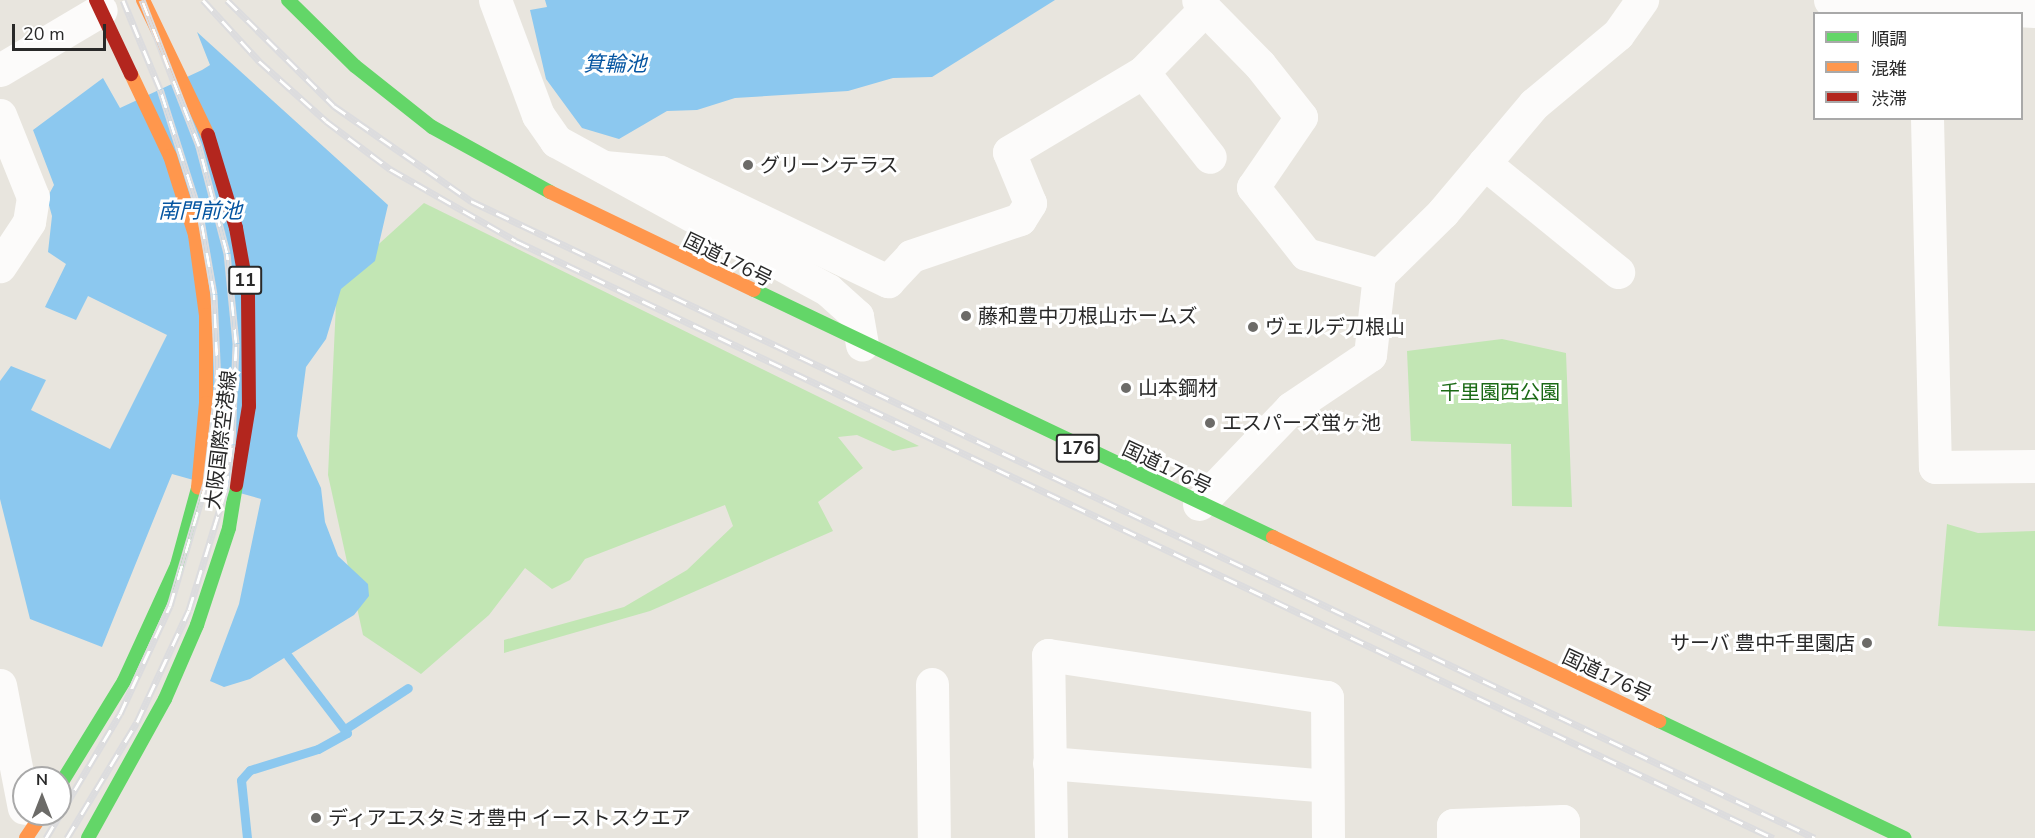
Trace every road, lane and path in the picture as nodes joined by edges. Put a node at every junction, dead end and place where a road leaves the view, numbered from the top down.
1 (143, 0) edge
2 (288, 0) edge
3 (495, 0) edge
4 (1642, 0) edge
5 (1830, 0) edge
6 (99, 5) edge
7 (1201, 5) edge
8 (1928, 10) edge
9 (2035, 11) edge
10 (0, 70) edge
11 (1143, 72) junction
12 (0, 115) edge
13 (1927, 120) edge
14 (1210, 157) dead end
15 (1485, 163) junction
16 (604, 167) junction
17 (0, 266) edge
18 (1618, 272) dead end
19 (1379, 274) junction
20 (862, 345) junction
21 (2035, 466) edge
22 (1199, 504) junction
23 (933, 684) dead end
24 (0, 685) edge
25 (1049, 762) junction
26 (17, 766) edge
27 (72, 766) edge
28 (1327, 786) junction
29 (88, 838) edge
30 (934, 838) edge
31 (1051, 838) edge
32 (1328, 838) edge
33 (1453, 838) edge
34 (1563, 838) edge
35 (1904, 838) edge

1 - 29 main road, 大阪国際空港線 / 11
2 - 20 main road, 国道176号 / 176
3 - 16 street
4 - 15 street
5 - 8 street
6 - 10 street
6 - 27 main road, 大阪国際空港線 / 11
7 - 11 street
7 - 19 street
8 - 9 street
11 - 14 street
11 - 16 street
12 - 17 street
13 - 21 street
15 - 18 street
15 - 19 street
16 - 20 street
19 - 22 street
20 - 22 main road, 国道176号 / 176
22 - 35 main road, 国道176号 / 176
23 - 30 street
24 - 26 street
25 - 28 street
25 - 28 street
25 - 31 street
28 - 32 street
33 - 34 street

